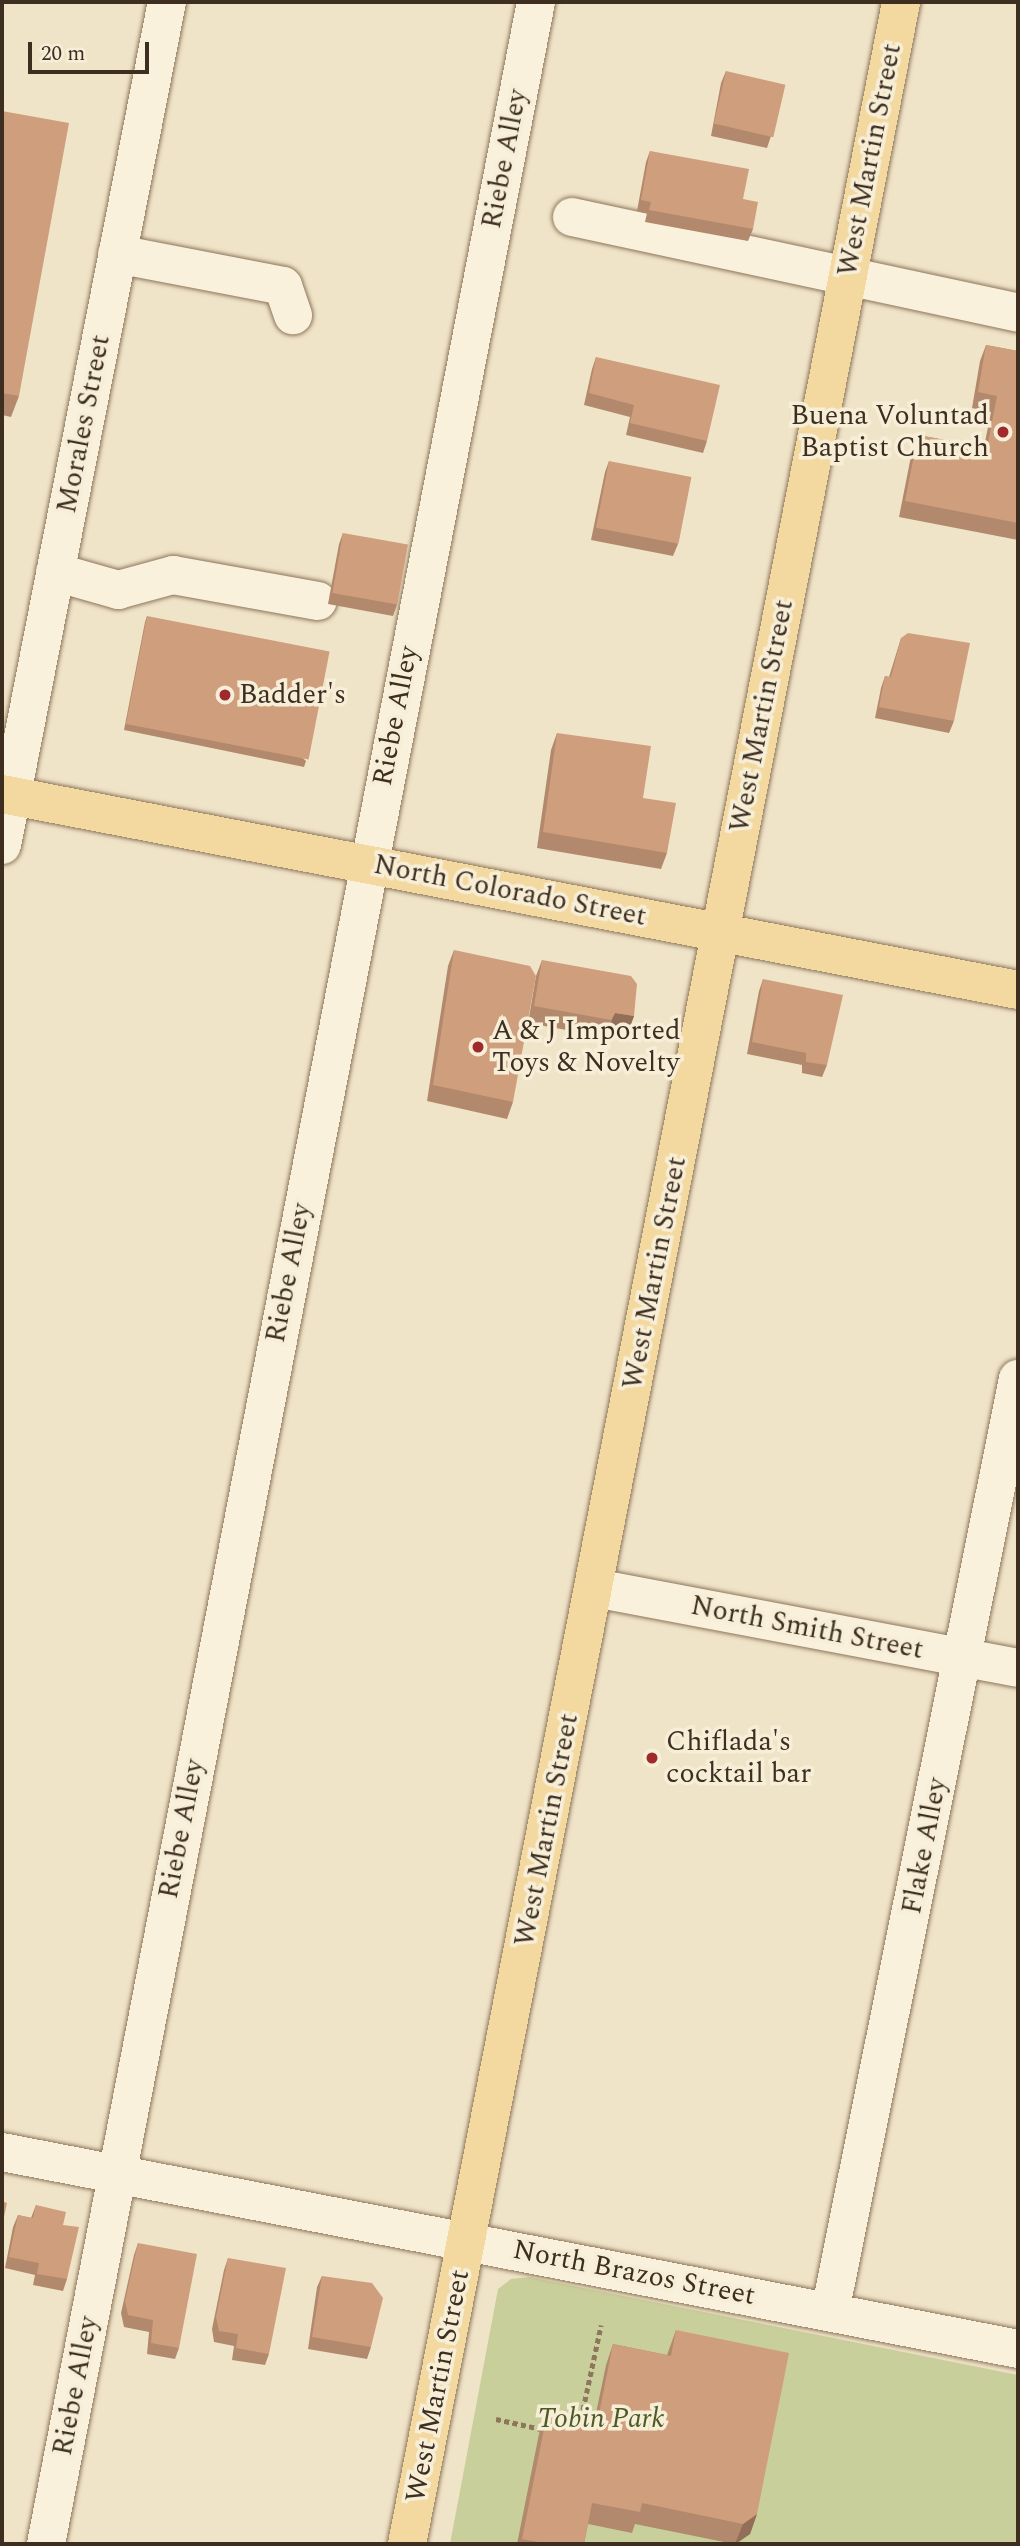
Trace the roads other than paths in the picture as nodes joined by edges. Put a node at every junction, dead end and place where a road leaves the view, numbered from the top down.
1 (167, 2) edge
2 (536, 2) edge
3 (901, 2) edge
4 (572, 217) dead end
5 (117, 254) junction
6 (846, 281) junction
7 (1018, 313) edge
8 (293, 315) dead end
9 (55, 572) junction
10 (318, 601) dead end
11 (6, 794) edge
12 (2, 845) edge
13 (367, 864) junction
14 (720, 932) junction
15 (1018, 990) edge
16 (1018, 1379) edge
17 (595, 1588) junction
18 (963, 1658) junction
19 (1018, 1668) edge
20 (2, 2152) edge
21 (117, 2174) junction
22 (466, 2240) junction
23 (830, 2312) junction
24 (1018, 2348) edge
25 (46, 2544) edge
26 (407, 2544) edge

1 - 5 street, Morales Street
2 - 13 street, Riebe Alley
3 - 6 main road, West Martin Street
4 - 6 street
5 - 8 street
5 - 9 street, Morales Street
6 - 7 street
6 - 14 main road, West Martin Street
9 - 10 street
9 - 11 street, Morales Street
11 - 12 street, Morales Street
11 - 13 main road, North Colorado Street
13 - 14 main road, North Colorado Street
13 - 21 street, Riebe Alley
14 - 15 main road, North Colorado Street
14 - 17 main road, West Martin Street
16 - 18 street, Flake Alley
17 - 18 street, North Smith Street
17 - 22 main road, West Martin Street
18 - 19 street, North Smith Street
18 - 23 street, Flake Alley
20 - 21 street, North Brazos Street
21 - 22 street, North Brazos Street
21 - 25 street, Riebe Alley
22 - 23 street, North Brazos Street
22 - 26 main road, West Martin Street
23 - 24 street, North Brazos Street

